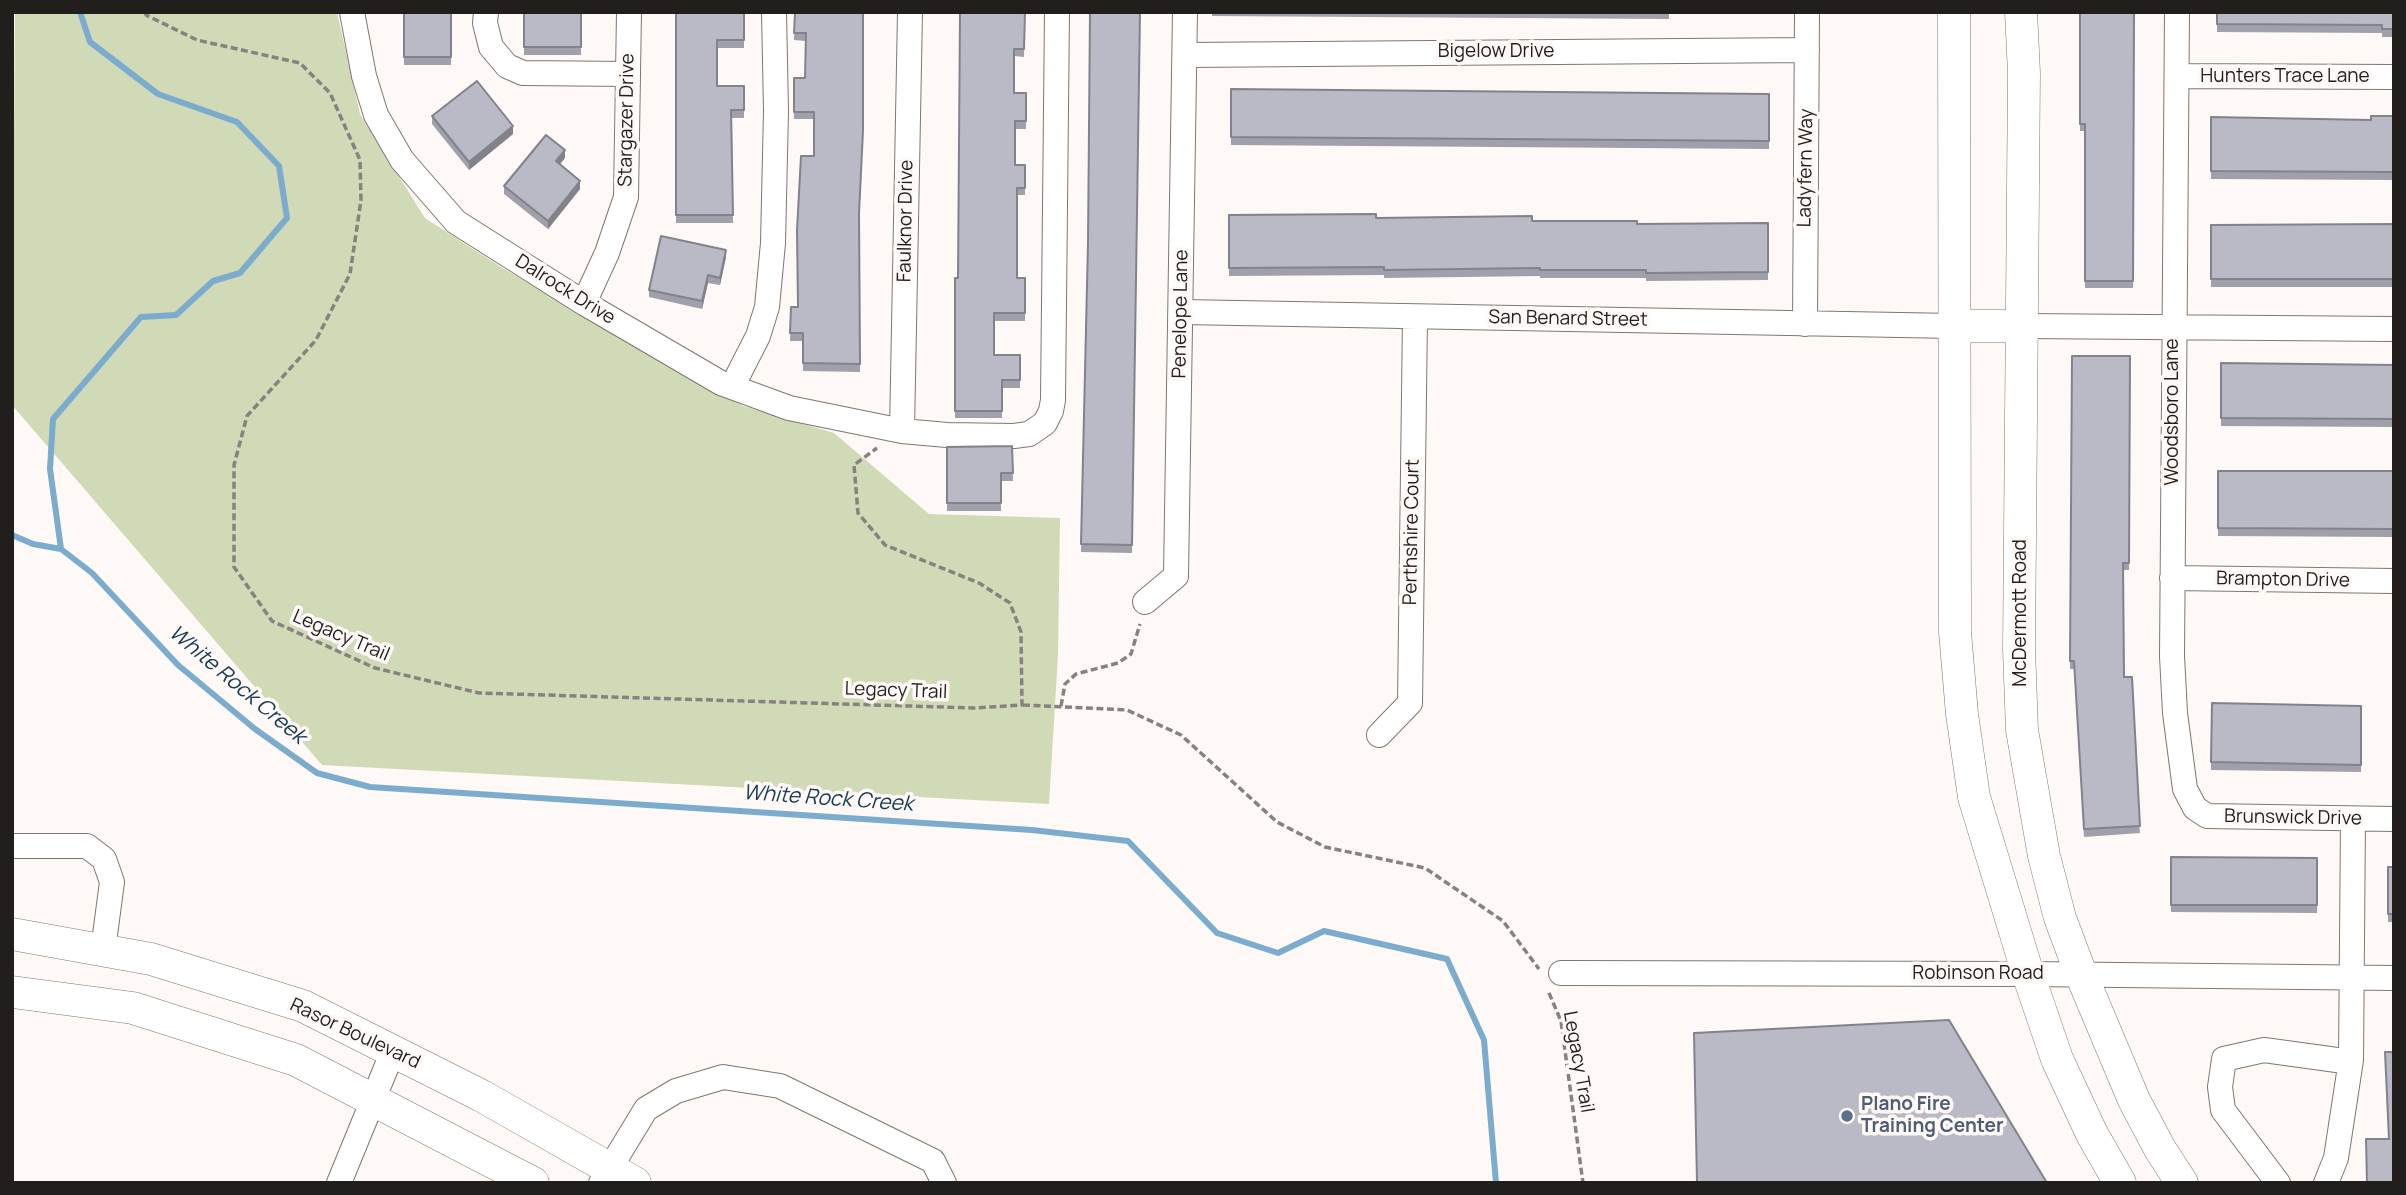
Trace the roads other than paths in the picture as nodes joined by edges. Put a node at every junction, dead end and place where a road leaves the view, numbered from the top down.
1 (352, 12) edge
2 (486, 12) edge
3 (629, 12) edge
4 (774, 12) edge
5 (910, 12) edge
6 (1058, 12) edge
7 (1185, 12) edge
8 (1807, 12) edge
9 (1954, 12) edge
10 (2021, 12) edge
11 (2177, 12) edge
12 (1807, 50) junction
13 (1185, 54) junction
14 (628, 75) junction
15 (2177, 76) junction
16 (2394, 77) edge
17 (584, 303) junction
18 (1182, 312) junction
19 (1415, 317) junction
20 (1805, 324) junction
21 (1955, 326) junction
22 (2023, 326) junction
23 (2174, 327) junction
24 (2394, 329) edge
25 (732, 387) junction
26 (902, 431) junction
27 (2172, 578) junction
28 (2394, 582) edge
29 (1145, 602) road end
30 (1379, 735) dead end
31 (2195, 808) joint
32 (2353, 819) junction
33 (2394, 819) edge
34 (12, 846) edge
35 (12, 934) edge
36 (103, 950) junction
37 (2028, 974) junction
38 (2081, 974) junction
39 (2353, 978) junction
40 (2394, 978) edge
41 (1551, 980) road end
42 (12, 992) edge
43 (393, 1051) junction
44 (2351, 1060) junction
45 (372, 1099) junction
46 (605, 1175) edge
47 (339, 1183) edge
48 (533, 1183) edge
49 (635, 1183) edge
50 (944, 1183) edge
51 (2120, 1183) edge
52 (2182, 1183) edge
53 (2278, 1183) edge
54 (2326, 1183) edge

1 - 17 street, Dalrock Drive
2 - 14 street
3 - 14 street, Stargazer Drive
4 - 25 street
5 - 26 street, Faulknor Drive
6 - 26 street, Dalrock Drive
7 - 13 street, Penelope Lane
8 - 12 street, Ladyfern Way
9 - 21 main road
10 - 22 main road, McDermott Road
11 - 15 street, Woodsboro Lane
12 - 13 street, Bigelow Drive
12 - 20 street, Ladyfern Way
13 - 18 street, Penelope Lane
14 - 17 street, Stargazer Drive
15 - 16 street, Hunters Trace Lane
15 - 23 street, Woodsboro Lane
17 - 25 street, Dalrock Drive
18 - 19 street, San Benard Street
18 - 29 street, Penelope Lane
19 - 20 street, San Benard Street
19 - 30 street, Perthshire Court
20 - 21 street, San Benard Street
21 - 22 main road
21 - 37 main road
22 - 23 street
22 - 38 main road, McDermott Road
23 - 24 street
23 - 27 street, Woodsboro Lane
25 - 26 street, Dalrock Drive
27 - 28 street, Brampton Drive
27 - 31 street, Woodsboro Lane
31 - 32 street, Brunswick Drive
32 - 33 street, Brunswick Drive
32 - 39 street
34 - 36 street
35 - 36 main road, Rasor Boulevard
36 - 43 main road, Rasor Boulevard
37 - 38 street, Robinson Road
37 - 41 street, Robinson Road
37 - 51 main road
38 - 39 street, Robinson Road
38 - 52 main road, McDermott Road
39 - 40 street, Robinson Road
39 - 44 street
42 - 45 main road
43 - 45 street
43 - 46 main road, Rasor Boulevard
44 - 53 street
44 - 54 street
45 - 47 street
45 - 48 main road
46 - 49 main road, Rasor Boulevard
46 - 50 street

